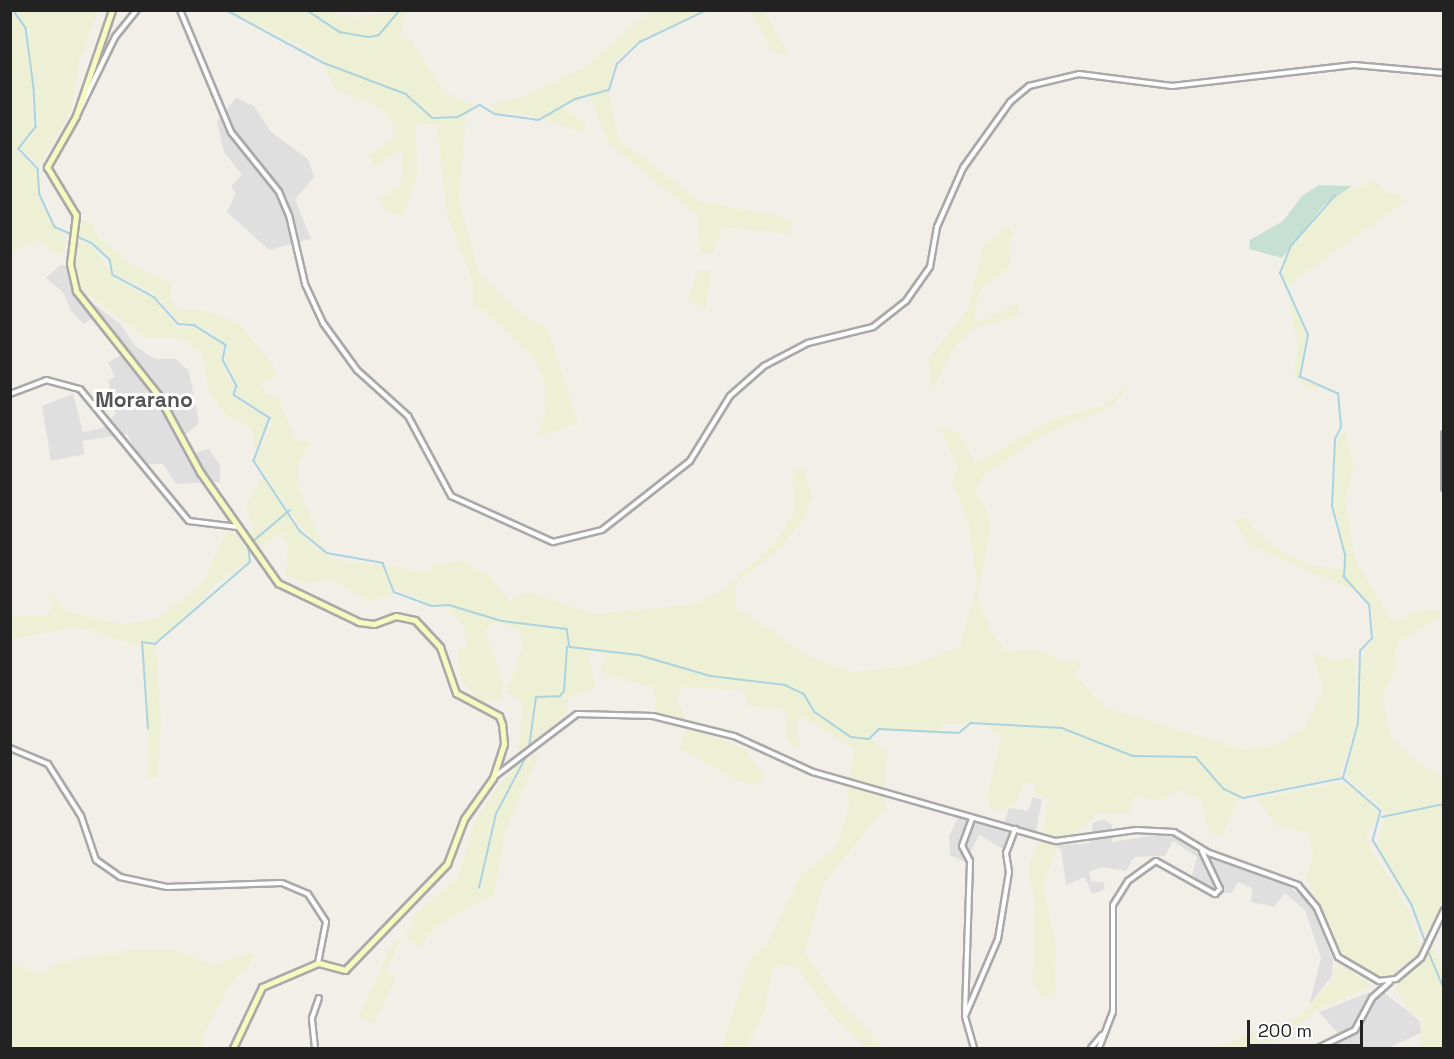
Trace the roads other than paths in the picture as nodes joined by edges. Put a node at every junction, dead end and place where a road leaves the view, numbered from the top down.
1 (112, 10) edge
2 (137, 10) edge
3 (180, 10) edge
4 (1443, 73) edge
5 (76, 116) junction
6 (10, 394) edge
7 (1443, 434) edge
8 (1443, 488) edge
9 (238, 527) junction
10 (10, 748) edge
11 (493, 778) junction
12 (972, 818) junction
13 (1015, 829) junction
14 (1202, 850) junction
15 (1443, 910) edge
16 (318, 963) junction
17 (1390, 982) junction
18 (319, 998) dead end
19 (965, 1016) junction
20 (1106, 1030) junction
21 (232, 1048) edge
22 (315, 1048) edge
23 (974, 1048) edge
24 (1091, 1048) edge
25 (1099, 1048) edge
26 (1318, 1048) edge

1 - 5 street
2 - 5 street
3 - 4 street
5 - 9 street
6 - 9 street
7 - 8 street
9 - 11 street
10 - 16 street
11 - 12 street
11 - 16 street
12 - 13 street
12 - 19 street
13 - 14 street
13 - 19 street
14 - 17 street
14 - 20 street
15 - 17 street
16 - 21 street
17 - 26 street
18 - 22 street
19 - 23 street
20 - 24 street
20 - 25 street

